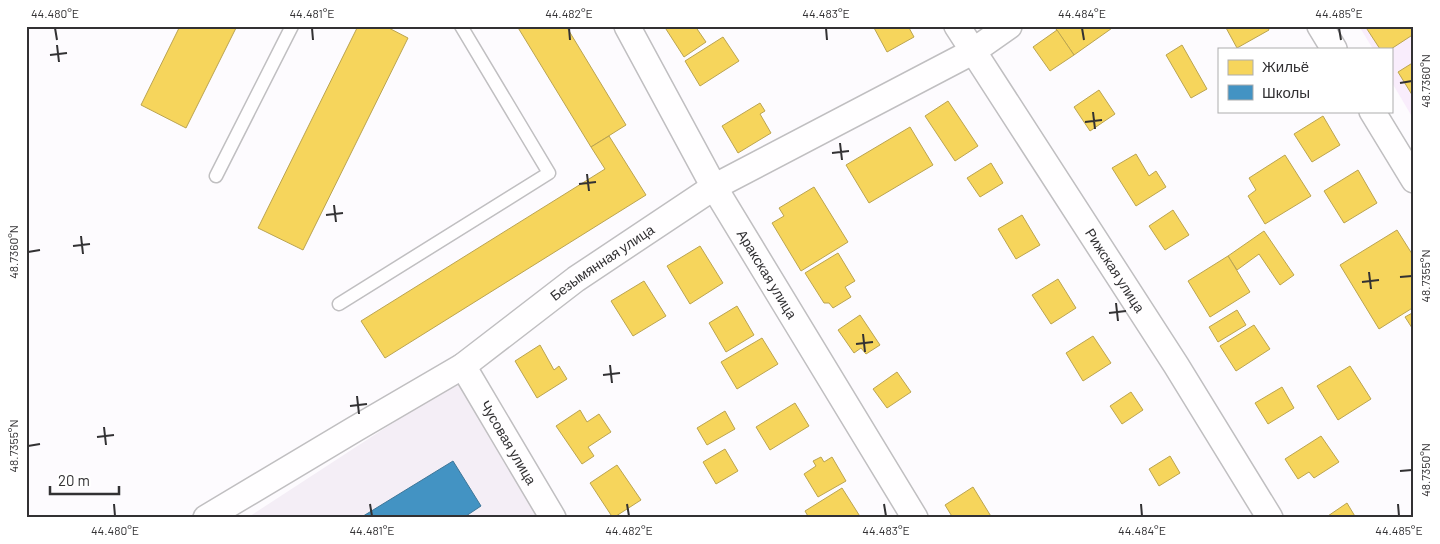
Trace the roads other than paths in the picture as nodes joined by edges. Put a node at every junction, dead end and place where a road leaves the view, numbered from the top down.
1 (292, 26) edge
2 (461, 26) edge
3 (627, 26) edge
4 (957, 26) edge
5 (1009, 26) edge
6 (1320, 26) edge
7 (1333, 48) edge
8 (972, 52) junction
9 (1373, 112) edge
10 (216, 176) dead end
11 (1414, 180) edge
12 (714, 187) junction
13 (339, 304) dead end
14 (464, 366) junction
15 (206, 518) edge
16 (553, 518) edge
17 (915, 518) edge
18 (1270, 518) edge

1 - 10 lane
2 - 13 lane
3 - 12 street, Аракская улица
4 - 8 street, Рижская улица
5 - 8 street, Безымянная улица
6 - 7 street
8 - 12 street, Безымянная улица
8 - 18 street, Рижская улица
9 - 11 street
12 - 14 street, Безымянная улица
12 - 17 street, Аракская улица
14 - 15 street, Безымянная улица
14 - 16 street, Чусовая улица

